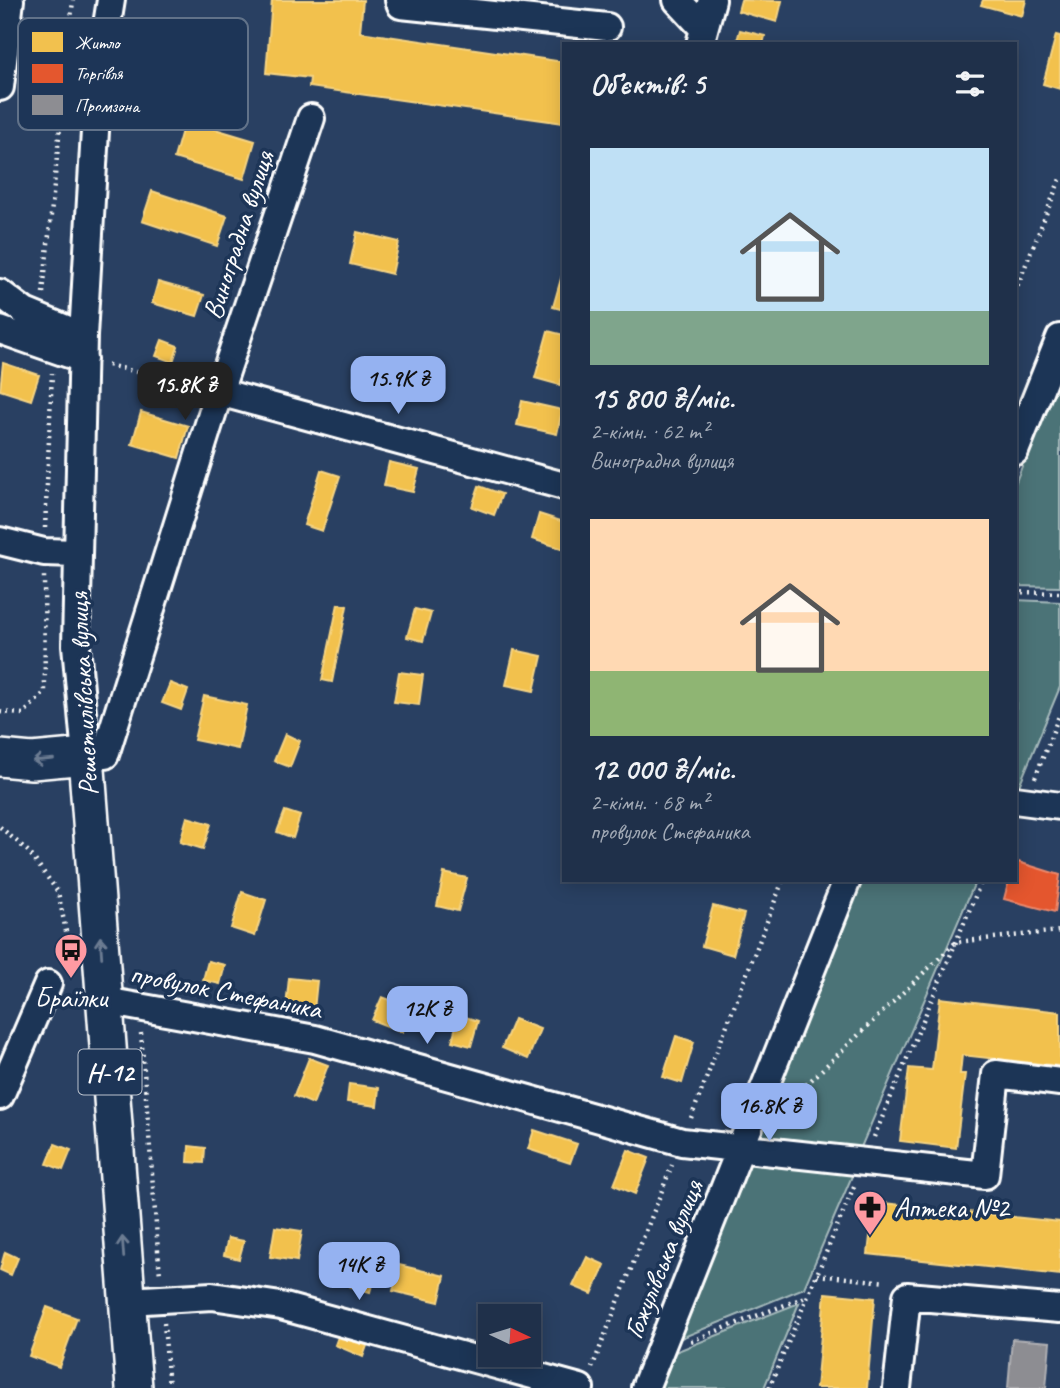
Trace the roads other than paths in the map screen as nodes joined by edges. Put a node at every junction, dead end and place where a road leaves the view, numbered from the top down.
1 (10, 0) edge
2 (111, 0) edge
3 (399, 0) edge
4 (677, 0) edge
5 (712, 0) edge
6 (108, 18) edge
7 (607, 27) dead end
8 (702, 37) edge
9 (0, 87) edge
10 (311, 118) dead end
11 (95, 130) edge
12 (0, 293) edge
13 (0, 330) edge
14 (1060, 338) edge
15 (83, 347) junction
16 (219, 392) junction
17 (1017, 446) edge
18 (562, 485) edge
19 (0, 541) edge
20 (76, 553) junction
21 (86, 757) junction
22 (0, 758) edge
23 (1020, 801) edge
24 (1060, 806) edge
25 (846, 882) edge
26 (48, 984) dead end
27 (105, 1001) junction
28 (1060, 1082) edge
29 (0, 1096) edge
30 (743, 1146) junction
31 (128, 1301) junction
32 (1060, 1309) edge
33 (134, 1388) edge
34 (580, 1388) edge
35 (645, 1388) edge
36 (897, 1388) edge

1 - 9 street
2 - 6 street, Решетилівська вулиця
3 - 7 street
4 - 8 street
5 - 8 street
10 - 16 street, Виноградна вулиця
11 - 15 street, Решетилівська вулиця
12 - 15 street
13 - 15 street
14 - 17 street
15 - 20 street, Решетилівська вулиця
16 - 18 street
16 - 21 street, Виноградна вулиця
19 - 20 street
20 - 21 street, Решетилівська вулиця
21 -> 22 main road
27 -> 21 main road, Решетилівська вулиця / Н-12
23 - 24 street
25 - 30 street, Гожулівська вулиця
26 - 29 street
27 - 30 street, провулок Стефаника
31 -> 27 main road, Решетилівська вулиця / Н-12
28 - 30 street, провулок Стефаника
30 - 35 street, Гожулівська вулиця
31 - 33 main road, Решетилівська вулиця / Н-12
31 - 34 street
32 - 36 street

